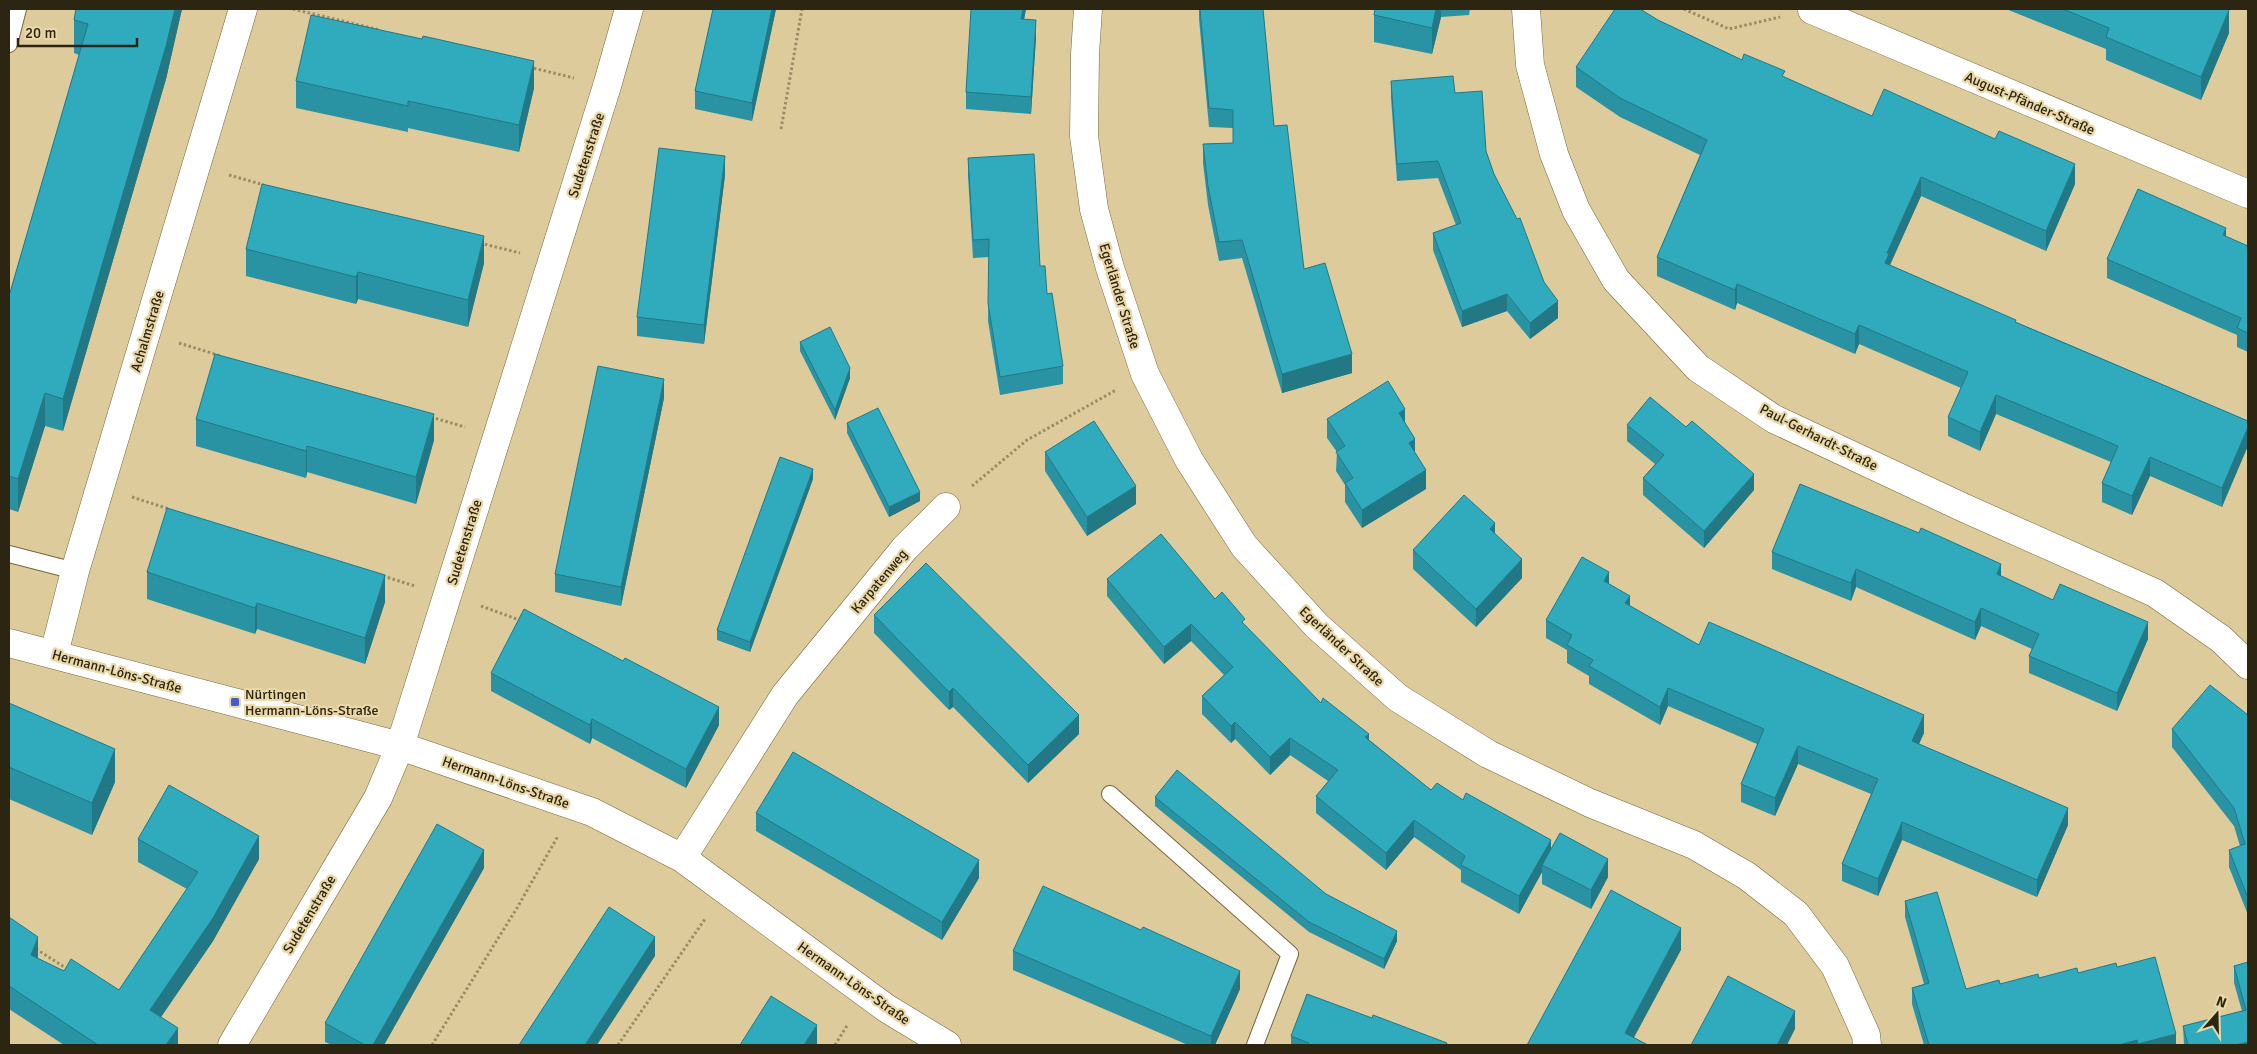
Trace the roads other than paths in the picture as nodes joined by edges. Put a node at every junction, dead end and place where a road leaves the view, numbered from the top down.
1 (18, 9) edge
2 (243, 9) edge
3 (629, 9) edge
4 (1088, 9) edge
5 (1526, 9) edge
6 (1812, 10) road end
7 (9, 44) edge
8 (2248, 194) edge
9 (946, 508) road end
10 (9, 554) edge
11 (75, 571) junction
12 (9, 642) edge
13 (54, 654) junction
14 (2248, 665) edge
15 (400, 746) junction
16 (1110, 794) dead end
17 (682, 858) junction
18 (232, 1045) edge
19 (947, 1045) edge
20 (1254, 1045) edge
21 (1867, 1045) edge

1 - 7 lane
2 - 11 street, Achalmstraße
3 - 15 street, Sudetenstraße
4 - 21 street, Egerländer Straße
5 - 14 street, Paul-Gerhardt-Straße
6 - 8 street, August-Pfänder-Straße
9 - 17 street, Karpatenweg
10 - 11 lane
11 - 13 street, Achalmstraße
12 - 13 street, Hermann-Löns-Straße
13 - 15 street, Hermann-Löns-Straße
15 - 17 street, Hermann-Löns-Straße
15 - 18 street, Sudetenstraße
16 - 20 lane
17 - 19 street, Hermann-Löns-Straße

